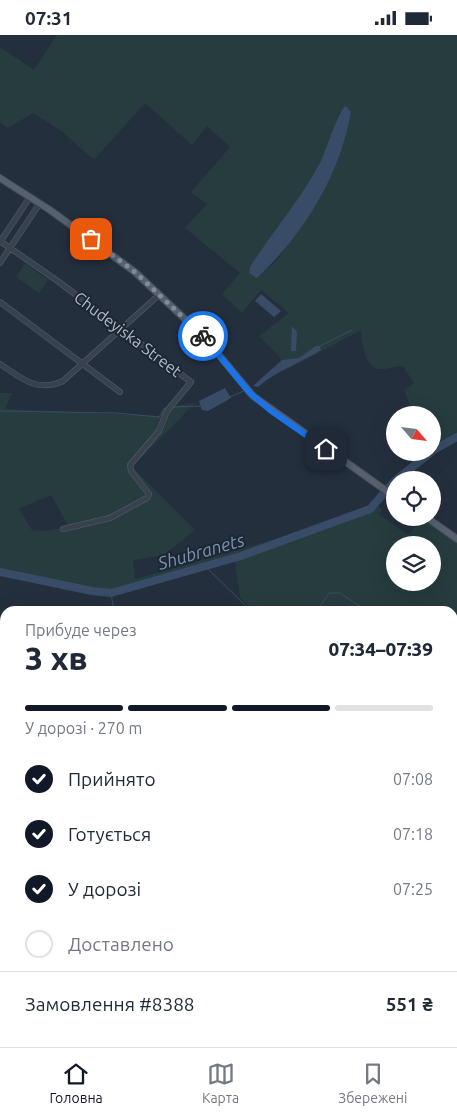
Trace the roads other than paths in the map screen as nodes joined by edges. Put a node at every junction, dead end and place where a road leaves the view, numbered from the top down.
1 (0, 177) edge
2 (30, 197) junction
3 (40, 203) junction
4 (0, 241) edge
5 (10, 247) junction
6 (0, 263) edge
7 (160, 294) junction
8 (0, 303) edge
9 (120, 328) junction
10 (0, 364) edge
11 (84, 364) junction
12 (120, 392) dead end
13 (386, 490) edge
14 (439, 526) edge
15 (62, 529) dead end
16 (457, 539) edge

1 - 2 main road
2 - 3 main road
2 - 4 street
3 - 5 street
3 - 7 main road
4 - 5 street, Chudeyiska Street
5 - 6 street
5 - 9 street, Chudeyiska Street
7 - 9 street
7 - 13 main road
8 - 11 street
9 - 11 street
9 - 15 street, Chudeyiska Street
10 - 11 street
11 - 12 street
14 - 16 main road

